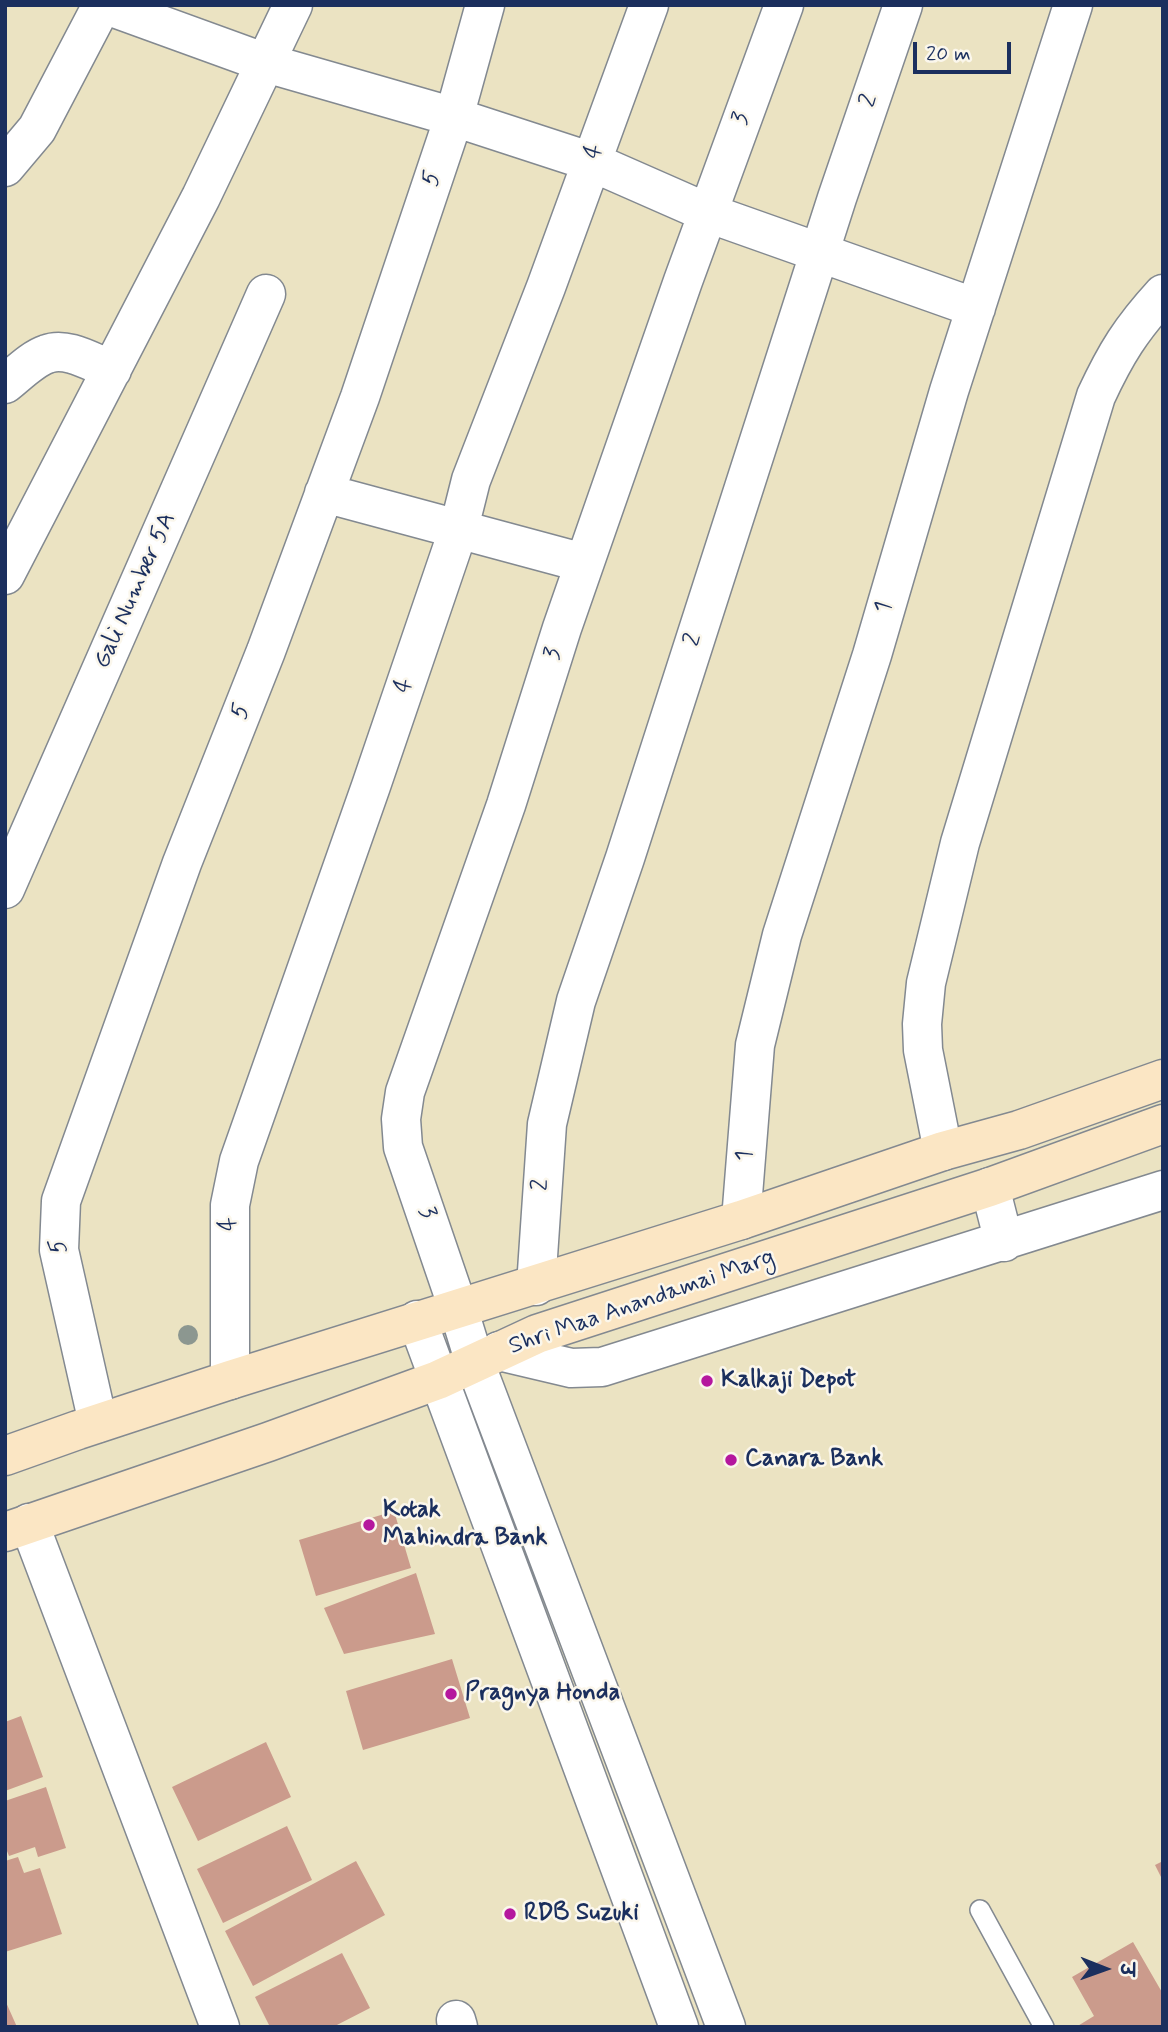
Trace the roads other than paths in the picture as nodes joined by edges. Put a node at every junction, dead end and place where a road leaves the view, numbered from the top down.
1 (104, 5) edge
2 (293, 5) edge
3 (485, 5) edge
4 (649, 5) edge
5 (784, 5) edge
6 (903, 5) edge
7 (1073, 5) edge
8 (266, 63) junction
9 (454, 117) junction
10 (592, 162) junction
11 (5, 167) edge
12 (708, 213) junction
13 (820, 251) junction
14 (266, 293) dead end
15 (1163, 294) edge
16 (976, 308) junction
17 (112, 370) junction
18 (5, 384) edge
19 (324, 493) junction
20 (458, 528) junction
21 (584, 563) junction
22 (5, 575) edge
23 (5, 889) edge
24 (1163, 1079) edge
25 (1163, 1124) edge
26 (943, 1151) junction
27 (990, 1187) junction
28 (1163, 1190) edge
29 (741, 1220) junction
30 (1004, 1242) junction
31 (536, 1286) junction
32 (458, 1308) junction
33 (417, 1320) junction
34 (487, 1357) junction
35 (230, 1380) junction
36 (438, 1380) junction
37 (98, 1423) junction
38 (5, 1456) edge
39 (17, 1527) edge
40 (981, 1910) dead end
41 (220, 2027) edge
42 (679, 2027) edge
43 (726, 2027) edge
44 (1044, 2027) edge

1 - 8 street
1 - 11 street
2 - 8 street
3 - 9 street, 5
4 - 10 street, 4
5 - 12 street, 3
6 - 13 street, 2
7 - 16 street, 1
8 - 9 street
8 - 17 street
9 - 10 street
9 - 19 street, 5
10 - 12 street
10 - 20 street, 4
12 - 13 street
12 - 21 street, 3
13 - 16 street
13 - 31 street, 2
14 - 23 street, Gali Number 5A
15 - 26 street
16 - 29 street, 1
17 - 18 street
17 - 22 street
19 - 20 street
19 - 37 street, 5
20 - 21 street
20 - 35 street, 4
21 - 32 street, 3
24 - 26 main road, Shri Maa Anandamai Marg
25 - 27 main road, Shri Maa Anandamai Marg
26 - 29 main road, Shri Maa Anandamai Marg
27 - 30 street
27 - 34 main road, Shri Maa Anandamai Marg
28 - 30 street
29 - 31 main road, Shri Maa Anandamai Marg
30 - 34 street
31 - 32 main road, Shri Maa Anandamai Marg
32 - 33 main road, Shri Maa Anandamai Marg
32 - 34 street, 3
33 - 35 main road, Shri Maa Anandamai Marg
33 - 36 street
34 - 36 main road, Shri Maa Anandamai Marg
34 - 43 street, 3
35 - 37 main road, Shri Maa Anandamai Marg
36 - 39 main road, Shri Maa Anandamai Marg
36 - 42 street
37 - 38 main road, Shri Maa Anandamai Marg
39 - 41 street
40 - 44 lane

